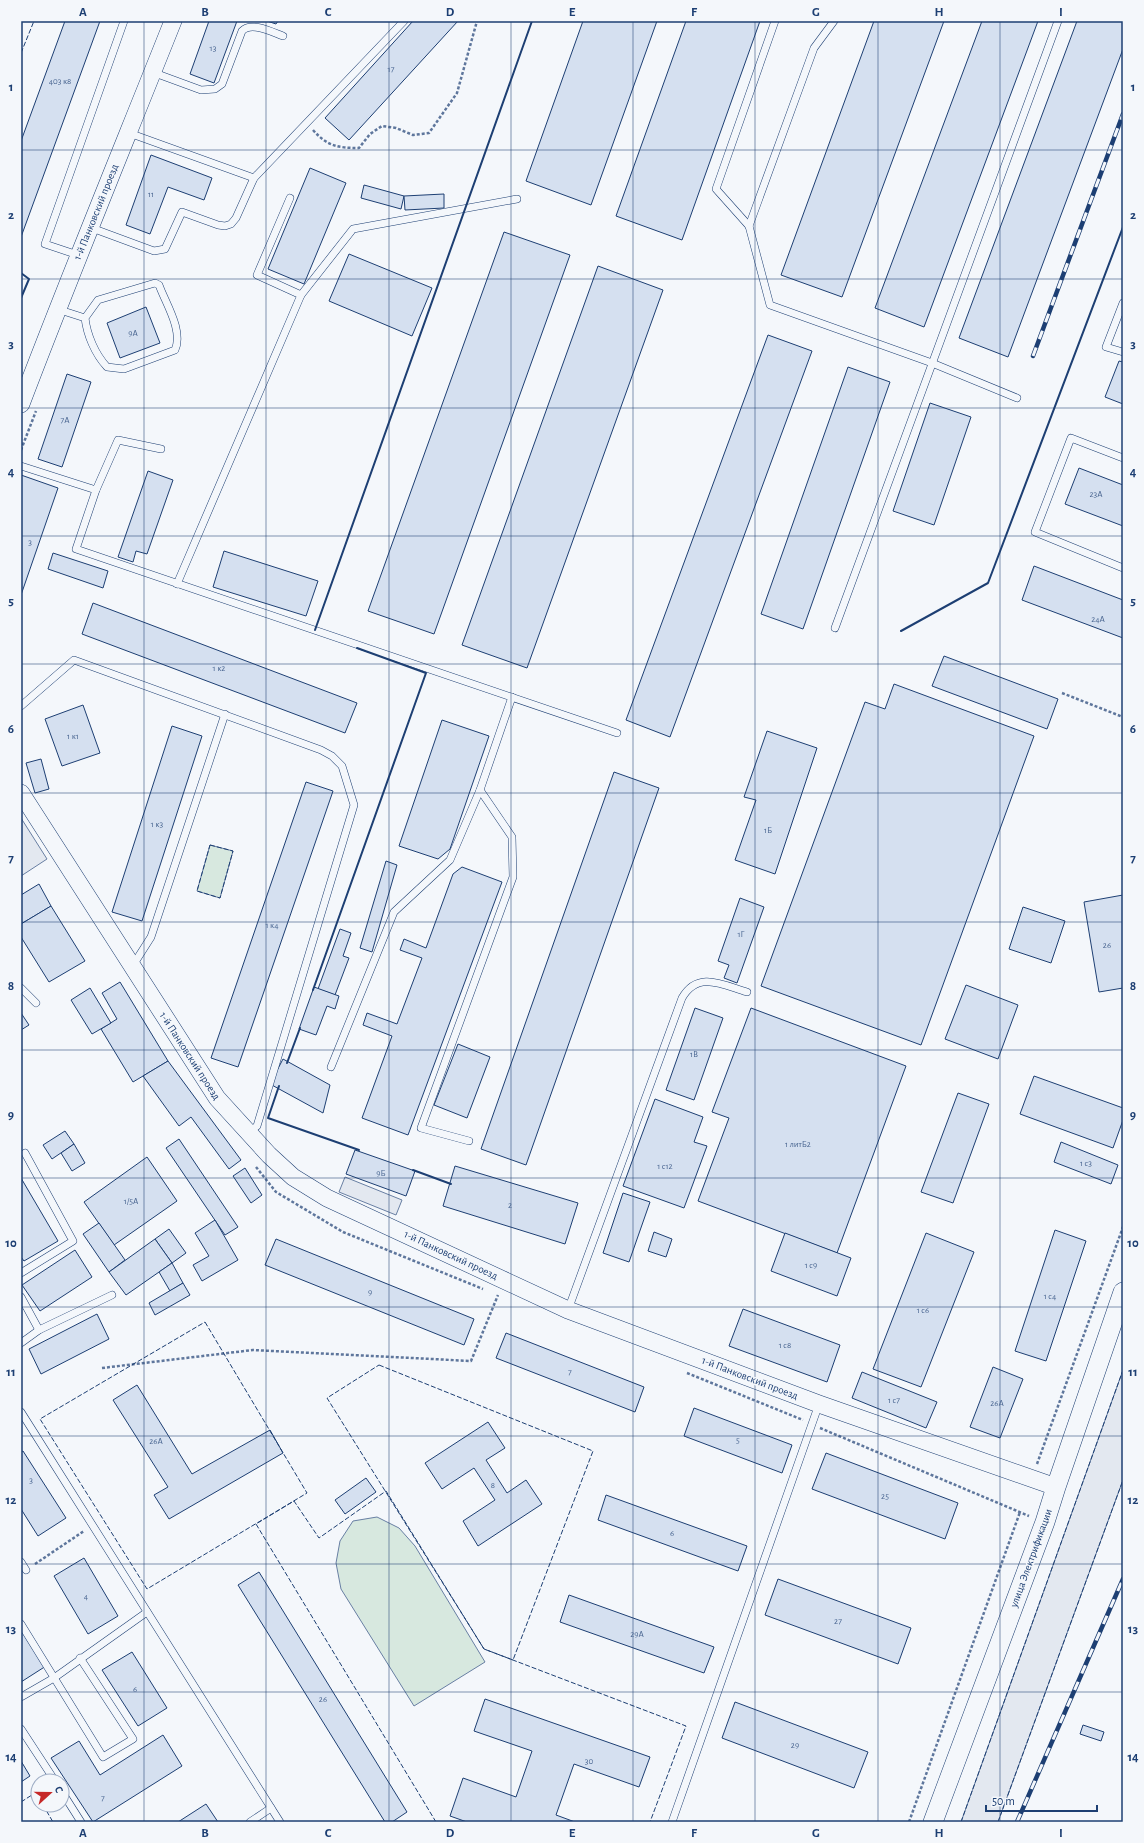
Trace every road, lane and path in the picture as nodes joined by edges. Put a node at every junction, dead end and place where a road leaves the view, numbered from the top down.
1 (124, 21) edge
2 (172, 21) edge
3 (404, 21) edge
4 (477, 21) edge
5 (775, 21) edge
6 (834, 21) edge
7 (1058, 21) edge
8 (283, 36) dead end
9 (152, 72) junction
10 (306, 123) junction
11 (129, 133) junction
12 (254, 178) junction
13 (290, 198) dead end
14 (517, 198) dead end
15 (749, 226) junction
16 (89, 227) junction
17 (78, 255) junction
18 (301, 295) junction
19 (1123, 303) edge
20 (57, 309) junction
21 (85, 318) junction
22 (1123, 352) edge
23 (932, 363) junction
24 (1017, 398) dead end
25 (21, 404) edge
26 (161, 448) dead end
27 (1123, 458) edge
28 (21, 466) edge
29 (96, 490) junction
30 (1123, 568) edge
31 (177, 584) junction
32 (835, 628) dead end
33 (1062, 693) dead end
34 (512, 697) junction
35 (21, 706) edge
36 (225, 714) junction
37 (1123, 718) edge
38 (617, 733) dead end
39 (480, 790) junction
40 (21, 793) edge
41 (131, 964) junction
42 (21, 988) edge
43 (747, 992) dead end
44 (36, 1004) dead end
45 (331, 1067) dead end
46 (248, 1134) junction
47 (469, 1141) dead end
48 (25, 1152) dead end
49 (252, 1161) dead end
50 (276, 1192) dead end
51 (1123, 1227) edge
52 (21, 1273) edge
53 (1123, 1292) edge
54 (112, 1295) dead end
55 (498, 1295) dead end
56 (21, 1298) edge
57 (568, 1310) junction
58 (39, 1330) junction
59 (21, 1343) edge
60 (102, 1368) dead end
61 (819, 1404) junction
62 (21, 1412) edge
63 (1034, 1470) dead end
64 (1056, 1487) junction
65 (1020, 1512) dead end
66 (93, 1525) junction
67 (21, 1562) edge
68 (26, 1570) joint
69 (147, 1612) junction
70 (21, 1624) edge
71 (80, 1658) junction
72 (54, 1678) junction
73 (21, 1698) edge
74 (21, 1729) edge
75 (50, 1773) edge
76 (70, 1805) edge
77 (271, 1808) junction
78 (81, 1822) edge
79 (250, 1822) edge
80 (280, 1822) edge
81 (672, 1822) edge
82 (909, 1822) edge
83 (933, 1822) edge

1 - 17 lane
2 - 9 street, 1-й Панковский проезд
3 - 10 lane
4 - 10 path
5 - 15 lane
6 - 15 lane
7 - 23 lane
8 - 9 lane
9 - 11 street, 1-й Панковский проезд
10 - 12 lane
11 - 12 lane
11 - 16 street, 1-й Панковский проезд
12 - 16 lane
13 - 18 lane
14 - 18 lane
15 - 23 lane
16 - 17 street, 1-й Панковский проезд
17 - 20 street, 1-й Панковский проезд
18 - 31 lane
19 - 22 lane
20 - 21 lane
20 - 25 street, 1-й Панковский проезд
21 - 21 lane
23 - 24 lane
23 - 32 lane
26 - 29 lane
27 - 30 lane
28 - 29 lane
29 - 31 lane
31 - 34 lane
33 - 37 path
34 - 38 lane
34 - 39 lane
35 - 36 lane
36 - 41 lane
36 - 46 lane
39 - 45 lane
39 - 47 lane
40 - 41 street, 1-й Панковский проезд
41 - 46 street, 1-й Панковский проезд
42 - 44 lane
43 - 57 lane
46 - 57 street, 1-й Панковский проезд
48 - 52 lane
49 - 50 path
51 - 63 path
53 - 64 main road, улица Электрификации
54 - 58 lane
55 - 60 path
56 - 58 lane
57 - 61 street, 1-й Панковский проезд
58 - 59 lane
61 - 64 street, 1-й Панковский проезд
61 - 81 lane
62 - 66 lane
64 - 83 main road, улица Электрификации
65 - 82 path
66 - 68 path
66 - 69 lane
67 - 68 lane
69 - 71 lane
69 - 77 lane
70 - 72 lane
71 - 72 lane
71 - 72 lane
72 - 73 lane
74 - 75 lane
76 - 78 lane
77 - 79 lane
77 - 80 lane

